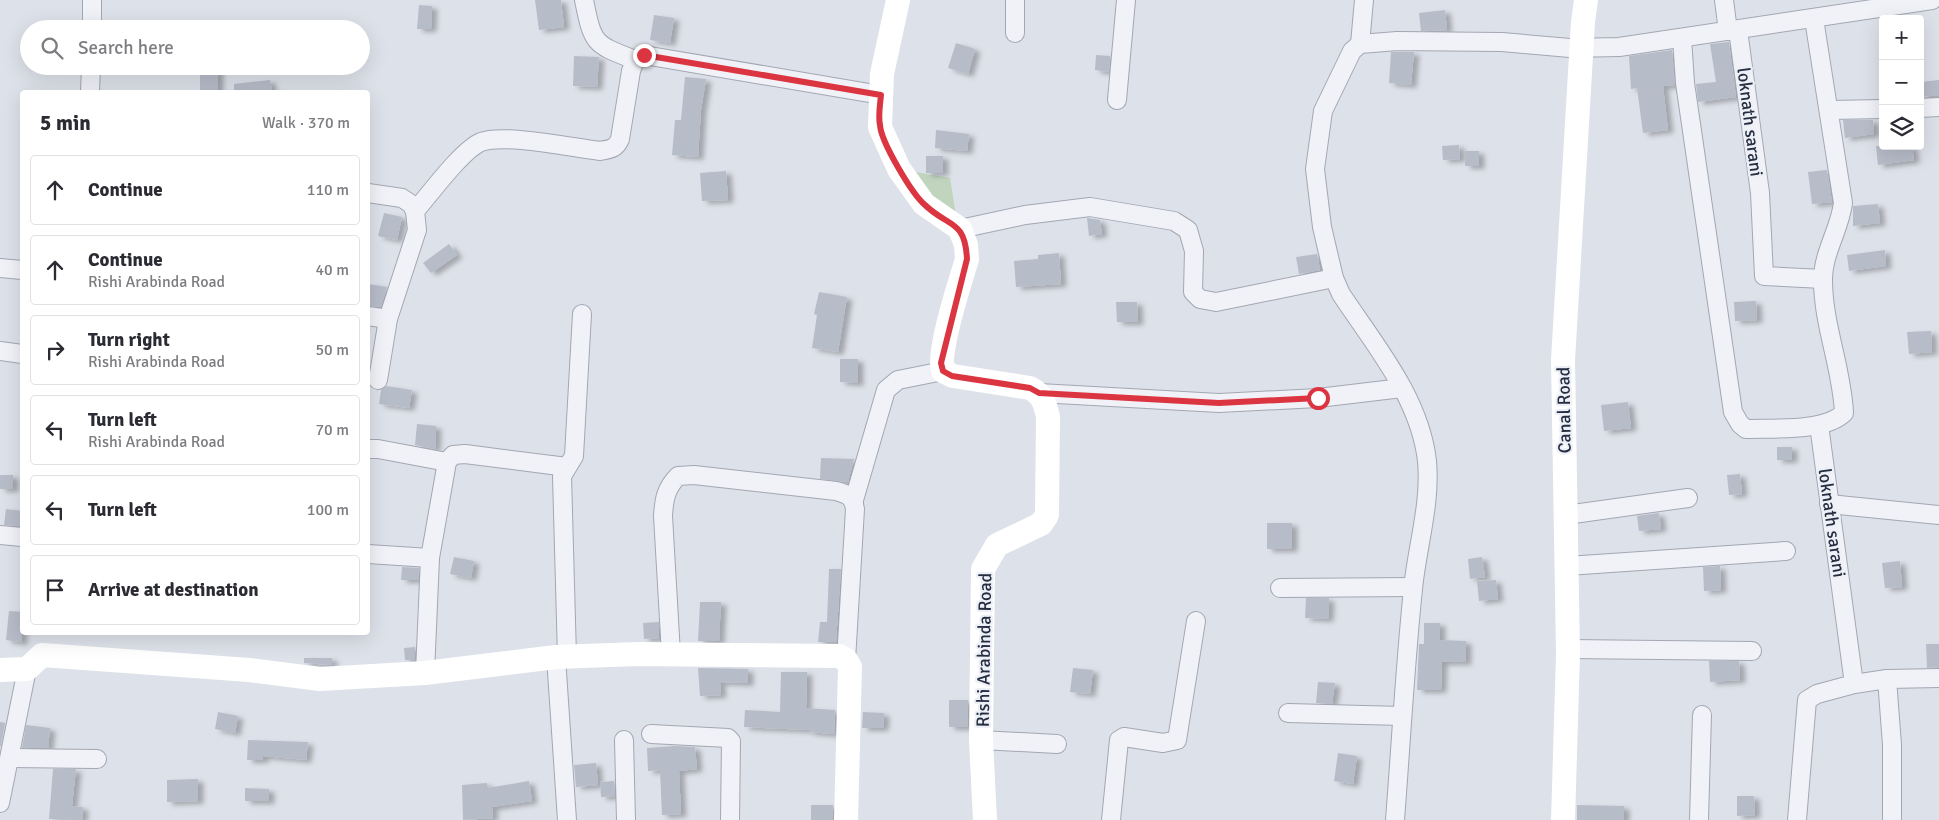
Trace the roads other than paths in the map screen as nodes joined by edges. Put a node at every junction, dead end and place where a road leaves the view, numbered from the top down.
1 (92, 0) edge
2 (584, 0) edge
3 (898, 0) edge
4 (1015, 0) edge
5 (1126, 0) edge
6 (1364, 0) edge
7 (1586, 0) edge
8 (1724, 0) edge
9 (1932, 0) edge
10 (1814, 19) junction
11 (92, 20) edge
12 (1733, 30) junction
13 (1015, 33) dead end
14 (1682, 38) junction
15 (1360, 44) junction
16 (1576, 48) junction
17 (636, 60) junction
18 (91, 75) edge
19 (90, 90) edge
20 (881, 95) junction
21 (1117, 100) dead end
22 (1939, 107) edge
23 (1924, 108) edge
24 (1879, 109) edge
25 (1829, 110) junction
26 (370, 193) edge
27 (415, 211) junction
28 (960, 229) junction
29 (0, 268) edge
30 (20, 270) edge
31 (1334, 278) junction
32 (1823, 279) junction
33 (582, 314) dead end
34 (370, 316) edge
35 (388, 319) junction
36 (0, 352) edge
37 (20, 354) edge
38 (943, 371) junction
39 (378, 380) dead end
40 (1402, 388) junction
41 (1039, 393) junction
42 (1819, 425) junction
43 (370, 449) edge
44 (447, 462) junction
45 (567, 467) junction
46 (1688, 498) dead end
47 (854, 500) junction
48 (1829, 504) junction
49 (1566, 514) junction
50 (1939, 515) edge
51 (0, 535) edge
52 (20, 537) edge
53 (1786, 551) dead end
54 (370, 554) edge
55 (430, 558) junction
56 (1567, 566) junction
57 (1413, 587) junction
58 (1280, 588) dead end
59 (1196, 621) dead end
60 (1568, 649) junction
61 (1752, 651) dead end
62 (671, 654) junction
63 (562, 657) junction
64 (846, 660) junction
65 (27, 669) junction
66 (0, 670) edge
67 (425, 673) junction
68 (1939, 678) edge
69 (1887, 679) junction
70 (1854, 684) junction
71 (1288, 713) dead end
72 (1702, 715) dead end
73 (1402, 716) junction
74 (651, 734) dead end
75 (624, 740) dead end
76 (981, 740) junction
77 (1057, 744) dead end
78 (11, 758) junction
79 (98, 759) dead end
80 (0, 803) edge
81 (567, 820) edge
82 (626, 820) edge
83 (730, 820) edge
84 (846, 820) edge
85 (985, 820) edge
86 (1111, 820) edge
87 (1395, 820) edge
88 (1563, 820) edge
89 (1699, 820) edge
90 (1798, 820) edge
91 (1892, 820) edge

1 - 11 street
2 - 17 street
3 - 20 street
4 - 13 street
5 - 21 street
6 - 15 street
7 - 16 street, Canal Road
8 - 12 street
9 - 10 street
10 - 12 street
10 - 25 street
12 - 14 street
12 - 32 street, loknath sarani
14 - 16 street
14 - 42 street
15 - 16 street
15 - 31 street
16 - 49 street, Canal Road
17 - 20 street
17 - 27 street
18 - 19 street
20 - 28 street
22 - 23 street
24 - 25 street
25 - 32 street
26 - 27 street
27 - 35 street
28 - 31 street
28 - 38 street
29 - 30 street
31 - 40 street
32 - 42 street
33 - 45 street
34 - 35 street
35 - 39 street
36 - 37 street
38 - 41 street
38 - 47 street
40 - 41 street
40 - 57 street
41 - 76 street, Rishi Arabinda Road
42 - 48 street, loknath sarani
43 - 44 street
44 - 45 street
44 - 55 street
45 - 63 street
46 - 49 street
47 - 62 street
47 - 64 street
48 - 50 street
48 - 70 street, loknath sarani
49 - 56 street, Canal Road
51 - 52 street
53 - 56 street
54 - 55 street
55 - 67 street
56 - 60 street, Canal Road
57 - 58 street
57 - 73 street
59 - 86 street
60 - 61 street
60 - 88 street, Canal Road
62 - 63 street
62 - 64 street
63 - 67 street
63 - 81 street
64 - 84 street
65 - 66 street
65 - 67 street
65 - 78 street
68 - 69 street
69 - 70 street
69 - 91 street
70 - 90 street
71 - 73 street
72 - 89 street
73 - 87 street
74 - 83 street
75 - 82 street
76 - 77 street
76 - 85 street, Rishi Arabinda Road
78 - 79 street
78 - 80 street

